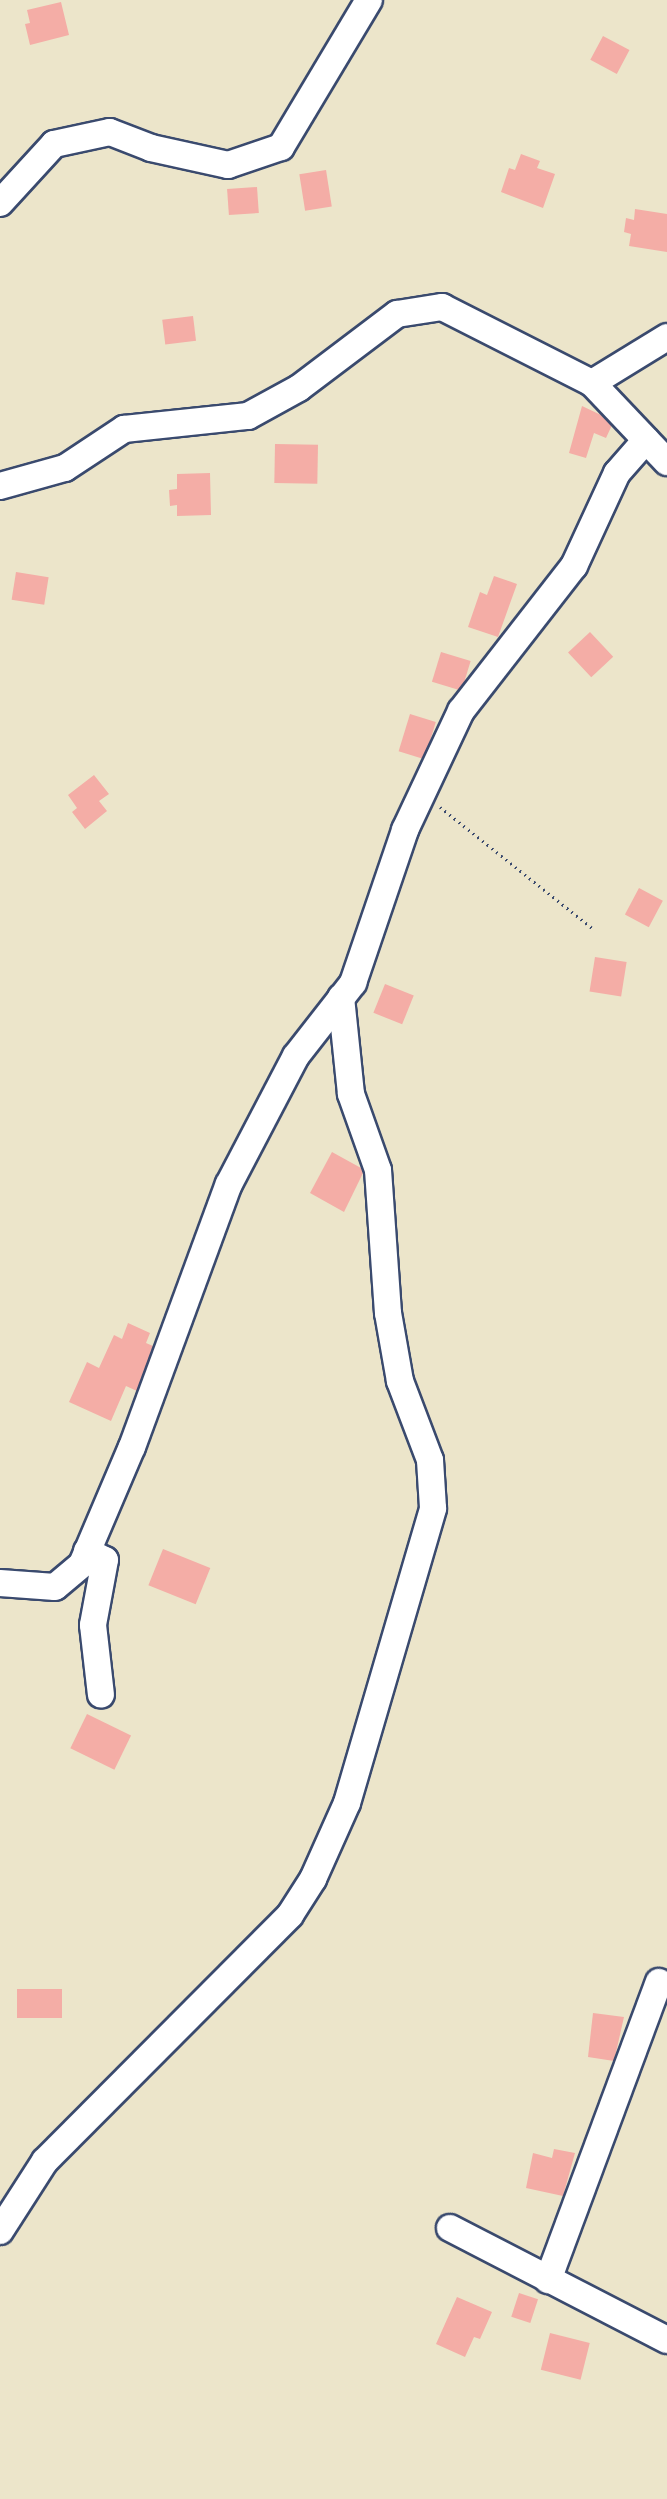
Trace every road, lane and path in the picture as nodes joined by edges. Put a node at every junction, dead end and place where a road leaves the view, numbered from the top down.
1 (369, 0) edge
2 (0, 203) edge
3 (667, 337) edge
4 (592, 383) junction
5 (646, 440) junction
6 (667, 462) edge
7 (0, 486) edge
8 (422, 793) junction
9 (592, 928) dead end
10 (341, 998) junction
11 (87, 1551) junction
12 (0, 1583) edge
13 (100, 1695) dead end
14 (659, 1982) dead end
15 (450, 2228) dead end
16 (0, 2231) edge
17 (548, 2280) junction
18 (667, 2340) edge

1 - 2 street
3 - 4 street
4 - 5 street
4 - 7 street
5 - 6 street
5 - 8 street
8 - 9 path
8 - 10 street
10 - 11 street
10 - 16 street
11 - 12 street
11 - 13 street
14 - 17 street
15 - 17 street
17 - 18 street

